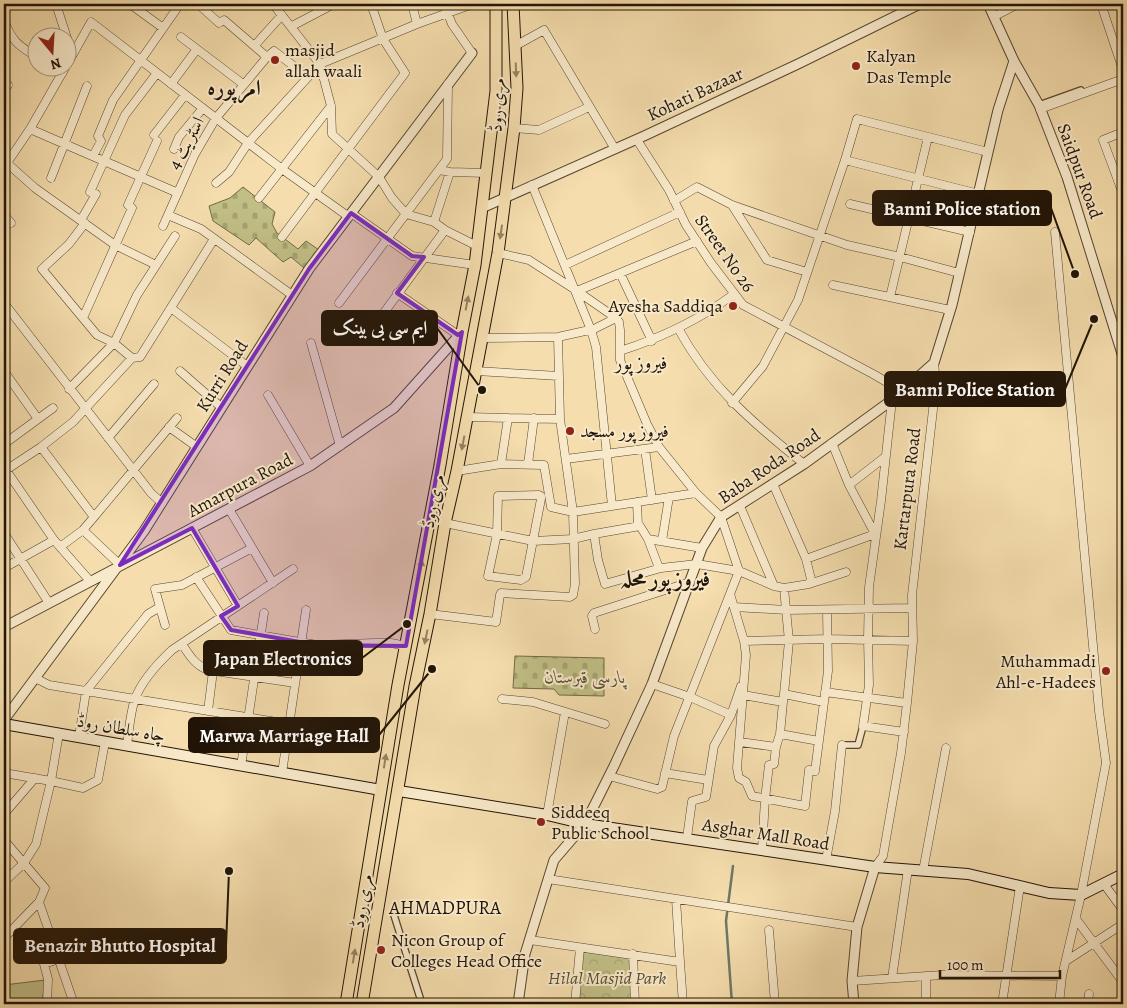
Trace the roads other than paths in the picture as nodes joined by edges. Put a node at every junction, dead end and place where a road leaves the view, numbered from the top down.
1 (56, 4) edge
2 (130, 4) edge
3 (180, 4) edge
4 (198, 4) edge
5 (273, 4) edge
6 (334, 4) edge
7 (371, 4) edge
8 (412, 4) edge
9 (444, 4) edge
10 (473, 4) edge
11 (496, 4) edge
12 (513, 4) edge
13 (920, 4) edge
14 (988, 4) edge
15 (1018, 4) edge
16 (1097, 4) edge
17 (1101, 4) edge
18 (446, 13) junction
19 (282, 15) junction
20 (995, 16) junction
21 (4, 19) edge
22 (417, 24) junction
23 (292, 26) junction
24 (64, 28) edge
25 (163, 28) junction
26 (181, 37) dead end
27 (383, 39) junction
28 (78, 45) edge
29 (256, 45) junction
30 (515, 46) junction
31 (197, 49) junction
32 (28, 52) edge
33 (472, 53) joint
34 (267, 56) junction
35 (141, 61) junction
36 (1014, 61) junction
37 (320, 64) junction
38 (1123, 70) edge
39 (157, 74) junction
40 (308, 77) junction
41 (59, 78) edge
42 (1123, 81) edge
43 (171, 84) junction
44 (242, 84) junction
45 (448, 84) junction
46 (87, 86) dead end
47 (185, 95) junction
48 (331, 106) junction
49 (589, 107) junction
50 (1040, 107) junction
51 (203, 108) junction
52 (216, 118) junction
53 (514, 128) junction
54 (30, 129) junction
55 (1123, 132) edge
56 (928, 137) junction
57 (637, 140) junction
58 (248, 143) junction
59 (64, 144) junction
60 (348, 148) junction
61 (174, 149) dead end
62 (616, 149) junction
63 (988, 152) junction
64 (93, 156) junction
65 (845, 160) junction
66 (104, 161) junction
67 (6, 163) edge
68 (282, 169) junction
69 (438, 170) junction
70 (450, 172) junction
71 (487, 173) junction
72 (140, 176) junction
73 (379, 177) junction
74 (51, 178) dead end
75 (918, 179) junction
76 (216, 184) dead end
77 (532, 185) junction
78 (178, 192) junction
79 (315, 192) junction
80 (979, 194) junction
81 (1123, 194) edge
82 (506, 196) junction
83 (259, 198) dead end
84 (674, 201) junction
85 (850, 204) dead end
86 (732, 205) junction
87 (482, 208) junction
88 (680, 212) junction
89 (406, 214) junction
90 (4, 215) edge
91 (168, 215) junction
92 (350, 215) junction
93 (909, 218) junction
94 (83, 222) junction
95 (434, 222) junction
96 (11, 223) dead end
97 (162, 226) dead end
98 (445, 230) junction
99 (970, 232) junction
100 (1055, 232) dead end
101 (820, 235) junction
102 (175, 236) dead end
103 (282, 237) dead end
104 (388, 238) junction
105 (214, 239) junction
106 (696, 240) junction
107 (115, 245) junction
108 (477, 246) junction
109 (498, 253) junction
110 (424, 257) junction
111 (900, 257) junction
112 (156, 265) junction
113 (475, 265) junction
114 (565, 265) junction
115 (806, 272) junction
116 (620, 273) junction
117 (959, 273) junction
118 (833, 285) dead end
119 (576, 290) junction
120 (397, 294) junction
121 (734, 294) junction
122 (292, 295) junction
123 (890, 297) junction
124 (4, 303) edge
125 (339, 303) dead end
126 (171, 308) junction
127 (950, 310) junction
128 (83, 318) junction
129 (616, 318) junction
130 (784, 327) junction
131 (678, 328) junction
132 (591, 330) junction
133 (460, 334) junction
134 (558, 337) junction
135 (482, 338) junction
136 (363, 341) dead end
137 (652, 341) junction
138 (311, 342) dead end
139 (114, 343) junction
140 (620, 352) junction
141 (1123, 357) edge
142 (132, 358) junction
143 (934, 362) junction
144 (247, 366) junction
145 (4, 371) edge
146 (180, 371) dead end
147 (476, 371) junction
148 (559, 376) junction
149 (154, 384) dead end
150 (69, 389) junction
151 (902, 391) junction
152 (268, 395) dead end
153 (892, 400) junction
154 (732, 403) junction
155 (221, 407) junction
156 (53, 408) dead end
157 (86, 410) junction
158 (468, 417) junction
159 (177, 418) dead end
160 (508, 418) junction
161 (534, 418) junction
162 (38, 419) junction
163 (560, 419) junction
164 (169, 427) junction
165 (108, 438) junction
166 (832, 443) junction
167 (4, 444) edge
168 (340, 446) junction
169 (41, 447) junction
170 (197, 447) junction
171 (659, 447) junction
172 (645, 449) junction
173 (607, 453) junction
174 (885, 457) junction
175 (566, 459) junction
176 (501, 464) junction
177 (528, 464) junction
178 (804, 464) junction
179 (310, 466) junction
180 (5, 469) edge
181 (133, 470) junction
182 (457, 471) junction
183 (773, 484) junction
184 (849, 485) junction
185 (696, 493) junction
186 (669, 497) junction
187 (652, 500) junction
188 (637, 502) junction
189 (162, 503) junction
190 (612, 506) junction
191 (740, 506) junction
192 (229, 509) junction
193 (573, 512) junction
194 (94, 517) junction
195 (721, 517) junction
196 (445, 523) junction
197 (638, 526) junction
198 (192, 528) junction
199 (82, 530) junction
200 (4, 533) edge
201 (497, 534) junction
202 (594, 534) junction
203 (875, 534) junction
204 (573, 539) junction
205 (648, 539) junction
206 (533, 541) junction
207 (662, 541) junction
208 (57, 544) junction
209 (252, 548) junction
210 (702, 548) junction
211 (20, 559) junction
212 (806, 559) junction
213 (697, 564) junction
214 (120, 565) junction
215 (215, 567) junction
216 (4, 568) edge
217 (659, 568) junction
218 (293, 569) dead end
219 (740, 572) junction
220 (846, 572) dead end
221 (196, 577) junction
222 (90, 581) junction
223 (690, 582) junction
224 (273, 583) junction
225 (809, 584) junction
226 (774, 586) junction
227 (784, 588) junction
228 (730, 594) junction
229 (49, 603) junction
230 (238, 606) junction
231 (160, 607) junction
232 (734, 607) junction
233 (912, 608) junction
234 (306, 610) dead end
235 (786, 610) junction
236 (827, 610) junction
237 (868, 610) junction
238 (264, 613) dead end
239 (430, 614) junction
240 (221, 616) junction
241 (165, 625) dead end
242 (4, 626) edge
243 (594, 629) dead end
244 (260, 636) junction
245 (828, 639) junction
246 (868, 639) junction
247 (789, 640) junction
248 (744, 641) junction
249 (913, 641) junction
250 (301, 643) junction
251 (182, 644) junction
252 (406, 646) junction
253 (213, 671) junction
254 (745, 675) junction
255 (254, 677) junction
256 (35, 678) junction
257 (295, 683) junction
258 (652, 684) junction
259 (86, 691) junction
260 (825, 692) junction
261 (743, 695) junction
262 (690, 697) junction
263 (783, 698) junction
264 (867, 698) junction
265 (135, 699) junction
266 (502, 699) dead end
267 (824, 702) junction
268 (907, 704) junction
269 (208, 711) junction
270 (565, 712) junction
271 (730, 715) junction
272 (248, 718) junction
273 (4, 720) edge
274 (4, 724) edge
275 (289, 724) junction
276 (605, 724) dead end
277 (863, 726) junction
278 (904, 732) junction
279 (58, 733) junction
280 (780, 734) junction
281 (79, 737) junction
282 (819, 741) junction
283 (105, 742) junction
284 (740, 742) junction
285 (127, 745) junction
286 (842, 745) joint
287 (776, 748) junction
288 (946, 748) dead end
289 (241, 766) junction
290 (4, 772) edge
291 (282, 773) junction
292 (665, 773) junction
293 (609, 776) junction
294 (35, 778) junction
295 (708, 780) junction
296 (52, 781) junction
297 (381, 790) junction
298 (399, 791) junction
299 (765, 799) junction
300 (4, 814) edge
301 (547, 815) junction
302 (585, 824) junction
303 (687, 838) junction
304 (4, 840) edge
305 (762, 850) junction
306 (826, 860) junction
307 (24, 863) junction
308 (875, 867) junction
309 (908, 869) junction
310 (923, 871) junction
311 (1123, 874) edge
312 (548, 879) junction
313 (4, 882) edge
314 (1104, 884) junction
315 (1020, 886) junction
316 (1081, 895) junction
317 (676, 899) junction
318 (39, 902) junction
319 (1123, 910) edge
320 (393, 912) dead end
321 (1076, 918) junction
322 (1123, 924) edge
323 (857, 927) junction
324 (769, 930) dead end
325 (4, 938) edge
326 (530, 940) junction
327 (1094, 943) junction
328 (580, 948) junction
329 (633, 954) junction
330 (59, 959) junction
331 (1066, 961) junction
332 (680, 962) junction
333 (1006, 975) junction
334 (926, 976) junction
335 (1062, 976) junction
336 (1122, 976) edge
337 (892, 978) junction
338 (852, 981) junction
339 (1089, 994) dead end
340 (47, 1004) edge
341 (74, 1004) edge
342 (346, 1004) edge
343 (362, 1004) edge
344 (422, 1004) edge
345 (518, 1004) edge
346 (575, 1004) edge
347 (635, 1004) edge
348 (683, 1004) edge
349 (775, 1004) edge
350 (854, 1004) edge
351 (926, 1004) edge
352 (1002, 1004) edge
353 (1059, 1004) edge
354 (1088, 1004) edge

1 - 24 street
2 - 25 street
3 - 25 street
4 - 29 street
5 - 19 street
6 - 23 street
7 - 27 street
8 - 22 street
9 - 18 street
10 - 18 street
11 - 71 main road, مری روڈ
12 - 30 main road, مری روڈ
13 - 57 street, Kohati Bazaar
14 - 20 street, Saidpur Road
15 - 20 street
16 - 50 street
17 - 38 street
18 - 22 street
18 - 33 street
19 - 23 street
19 - 29 street
20 - 36 street, Saidpur Road
21 - 32 street
22 - 27 street
23 - 37 street
25 - 35 street
26 - 31 street
27 - 37 street
27 - 60 street
28 - 35 street
29 - 34 street
30 - 49 street
30 -> 53 main road, مری روڈ
31 - 43 street
31 - 44 street
33 - 45 street, Kurri Road
34 - 40 street
34 - 44 street, اسٹریٹ 4
35 - 39 street
35 - 64 street
36 - 50 street, Saidpur Road
36 - 63 street, Kartarpura Road
37 - 40 street
37 - 48 street
39 - 43 street
39 - 66 street
40 - 58 street
41 - 54 street
42 - 50 street
43 - 47 street
44 - 52 street, اسٹریٹ 4
45 - 69 street
45 - 73 street, Kurri Road
46 - 59 street
47 - 51 street
47 - 72 street
48 - 60 street
48 - 68 street
49 - 53 street
49 - 62 street
50 - 141 street, Saidpur Road
51 - 52 street
51 - 61 street
52 - 58 street
52 - 78 street, اسٹریٹ 4
53 - 82 main road, مری روڈ
54 - 59 street
54 - 67 street
55 - 81 street
56 - 63 street
56 - 65 street
56 - 75 street
57 - 62 street, Kohati Bazaar
57 - 84 street, Street No 26
58 - 68 street
58 - 76 street
59 - 64 street
59 - 74 street
60 - 73 street
60 - 79 street
62 - 77 street, Kohati Bazaar
63 - 80 street, Kartarpura Road
64 - 66 street
65 - 75 street
65 - 101 street
66 - 72 street
66 - 94 street
67 - 94 street
68 - 79 street
68 - 83 street
69 - 70 street
69 - 89 street
70 - 71 street
70 - 95 street
71 - 87 main road, مری روڈ
72 - 78 street
72 - 107 street
73 - 89 street
73 - 92 street, Kurri Road
75 - 80 street
75 - 93 street
77 - 82 street, Kohati Bazaar
77 - 114 street
78 - 91 street, اسٹریٹ 4
79 - 92 street
79 - 103 street
80 - 99 street, Kartarpura Road
82 - 87 street, Kohati Bazaar
82 -> 109 main road, مری روڈ
84 - 86 street
84 - 88 street, Street No 26
85 - 93 street
86 - 101 street
86 - 115 street
87 - 108 main road, مری روڈ
88 - 106 street, Street No 26
88 - 114 street
89 - 95 street
89 - 104 street
90 - 96 street
91 - 97 street, اسٹریٹ 4
91 - 105 street
92 - 104 street
92 - 122 street, Kurri Road
93 - 99 street
93 - 111 street
94 - 107 street
94 - 128 street
95 - 98 street
98 - 108 street
98 - 110 street
99 - 117 street, Kartarpura Road
100 - 316 street
101 - 111 street
101 - 115 street
102 - 112 street
104 - 110 street
104 - 125 street
105 - 122 street
105 - 126 street
106 - 116 street
106 - 121 street, Street No 26
107 - 112 street
107 - 128 street
108 - 113 main road, مری روڈ
109 - 119 street
109 - 135 main road, مری روڈ
110 - 113 street
110 - 120 street
111 - 117 street
111 - 123 street
112 - 139 street
133 -> 113 main road, مری روڈ
114 - 119 street
115 - 130 street
116 - 119 street
116 - 137 street
117 - 127 street, Kartarpura Road
118 - 123 street
119 - 129 street
119 - 132 street
120 - 133 street
120 - 136 street
121 - 130 street, Street No 26
121 - 131 street
122 - 144 street, Kurri Road
123 - 127 street
124 - 150 street
126 - 142 street
126 - 144 street
127 - 143 street, Kartarpura Road
128 - 139 street
129 - 132 street
129 - 140 street
130 - 151 street, Street No 26
130 - 154 street
131 - 137 street
131 - 154 street
132 - 134 street
132 - 173 street
133 - 168 street, Amarpura Road
252 -> 133 main road, مری روڈ
134 - 135 street
134 - 148 street
135 - 147 main road, مری روڈ
137 - 140 street
138 - 168 street
139 - 142 street
139 - 150 street
140 - 171 street
142 - 157 street
143 - 151 street, Baba Roda Road
143 - 233 street, Kartarpura Road
144 - 155 street, Kurri Road
145 - 162 street
146 - 155 street
147 - 148 street
147 - 158 main road, مری روڈ
148 - 163 street
149 - 165 street
150 - 157 street
151 - 153 street, Baba Roda Road
152 - 179 street
153 - 166 street, Baba Roda Road
153 - 174 street
154 - 178 street
155 - 170 street, Kurri Road
156 - 162 street
157 - 165 street
157 - 169 street
158 - 160 street
158 -> 182 main road, مری روڈ
159 - 164 street
160 - 161 street
160 - 176 street
161 - 163 street
161 - 177 street
162 - 167 street
163 - 175 street
164 - 170 street
164 - 181 street
165 - 181 street
166 - 178 street, Baba Roda Road
166 - 184 street
168 - 179 street, Amarpura Road
169 - 180 street
169 - 194 street
170 - 189 street, Kurri Road
171 - 172 street
171 - 185 street
172 - 173 street
172 - 187 street
173 - 175 street
173 - 190 street
174 - 184 street
174 - 203 street
175 - 193 street
176 - 177 street
176 - 182 street
177 - 193 street
178 - 183 street, Baba Roda Road
179 - 192 street, Amarpura Road
180 - 208 street
181 - 189 street
181 - 194 street
182 - 196 main road, مری روڈ
183 - 191 street, Baba Roda Road
183 - 212 street
184 - 203 street
185 - 186 street
185 - 195 street
186 - 187 street
186 - 207 street
187 - 188 street
188 - 190 street
188 - 197 street
189 - 214 street, Kurri Road
190 - 193 street
191 - 195 street, Baba Roda Road
191 - 226 street
192 - 198 street, Amarpura Road
192 - 209 street
193 - 204 street
194 - 199 street
195 - 210 street, Baba Roda Road
195 - 219 street
196 - 201 street
196 - 239 main road, مری روڈ
197 - 202 street
197 - 205 street
198 - 214 street, Amarpura Road
198 - 215 street
199 - 208 street
199 - 214 street
200 - 211 street
201 - 206 street
201 - 206 street
201 - 206 street
202 - 204 street
202 - 217 street
203 - 212 street
203 - 237 street
204 - 206 street
204 - 239 street
205 - 207 street
205 - 217 street
207 - 210 street
208 - 211 street
208 - 222 street
209 - 215 street
209 - 224 street
210 - 213 street, Baba Roda Road
211 - 216 street
211 - 229 street
212 - 225 street
213 - 217 street
213 - 219 street
213 - 223 street, Baba Roda Road
214 - 222 street, Amarpura Road
214 - 256 street, Kurri Road
215 - 221 street
215 - 230 street
218 - 224 street
219 - 226 street
219 - 228 street
220 - 225 street
221 - 231 street
221 - 240 street
222 - 229 street, Amarpura Road
223 - 243 street
223 - 258 street, Baba Roda Road
224 - 230 street
225 - 227 street
226 - 227 street
227 - 235 street
228 - 232 street
228 - 262 street
229 - 242 street, Amarpura Road
230 - 240 street
231 - 241 street
231 - 259 street
232 - 235 street
232 - 248 street
233 - 237 street
233 - 249 street, Kartarpura Road
234 - 250 street
235 - 236 street
235 - 247 street
236 - 237 street
236 - 245 street
237 - 246 street
238 - 244 street
239 -> 298 main road, مری روڈ
240 - 244 street
240 - 251 street
244 - 250 street
244 - 255 street
245 - 246 street
245 - 247 street
245 - 260 street
246 - 249 street
246 - 264 street
247 - 248 street
247 - 263 street
248 - 254 street
249 - 268 street, Kartarpura Road
250 - 252 street
250 - 257 street
251 - 253 street
251 - 265 street
297 -> 252 main road, مری روڈ
253 - 255 street
253 - 269 street
254 - 261 street
254 - 271 street
255 - 257 street
255 - 272 street
256 - 259 street
256 - 273 street, Kurri Road
257 - 275 street
258 - 262 street
258 - 293 street, Baba Roda Road
259 - 265 street
259 - 281 street
260 - 264 street
260 - 267 street
261 - 263 street
261 - 284 street
262 - 271 street
262 - 292 street
263 - 267 street
263 - 280 street
264 - 268 street
264 - 277 street
265 - 269 street
265 - 285 street
266 - 270 street
267 - 282 street
268 - 278 street, Kartarpura Road
269 - 272 street
270 - 276 street
270 - 301 street
271 - 295 street
272 - 275 street
272 - 289 street
274 - 279 main road, چاہ سلطان روڈ
275 - 291 street
277 - 278 street
277 - 286 street
278 - 308 street, Kartarpura Road
279 - 281 main road, چاہ سلطان روڈ
279 - 296 street
280 - 282 street
280 - 287 street
281 - 283 main road, چاہ سلطان روڈ
282 - 299 street
283 - 285 main road, چاہ سلطان روڈ
283 - 296 street
284 - 287 street
284 - 299 street
285 - 289 main road, چاہ سلطان روڈ
286 - 306 street
287 - 299 street
288 - 310 street
289 - 291 main road, چاہ سلطان روڈ
290 - 294 street
291 - 297 main road, چاہ سلطان روڈ
292 - 293 street
292 - 295 street
293 - 302 street, Baba Roda Road
294 - 296 street
294 - 300 street
295 - 303 street
296 - 307 street
342 -> 297 main road, مری روڈ
298 - 301 main road, Asghar Mall Road
298 - 343 main road, مری روڈ
299 - 305 street
301 - 302 main road, Asghar Mall Road
302 - 303 main road, Asghar Mall Road
302 - 312 street, Baba Roda Road
303 - 305 main road, Asghar Mall Road
304 - 307 street
305 - 306 main road, Asghar Mall Road
306 - 308 main road, Asghar Mall Road
307 - 313 street
307 - 318 street
308 - 309 main road, Asghar Mall Road
308 - 323 street
309 - 310 main road, Asghar Mall Road
309 - 337 street
310 - 315 main road, Asghar Mall Road
311 - 314 main road, Asghar Mall Road
312 - 317 street
312 - 326 street, Baba Roda Road
314 - 316 main road, Asghar Mall Road
314 - 319 street
315 - 316 main road, Asghar Mall Road
315 - 333 street
316 - 321 street
317 - 323 street
317 - 332 street
318 - 325 street
318 - 330 street
320 - 344 street
321 - 327 street
321 - 331 street
322 - 327 street
323 - 338 street
324 - 349 street
326 - 328 street
326 - 345 street, Baba Roda Road
327 - 331 street
327 - 336 street
328 - 329 street
328 - 346 street
329 - 332 street
329 - 347 street
330 - 340 street
330 - 341 street
331 - 335 street
332 - 348 street
333 - 334 street
333 - 335 street
333 - 352 street
334 - 337 street
334 - 351 street
335 - 353 street
337 - 338 street
338 - 350 street
339 - 354 street

